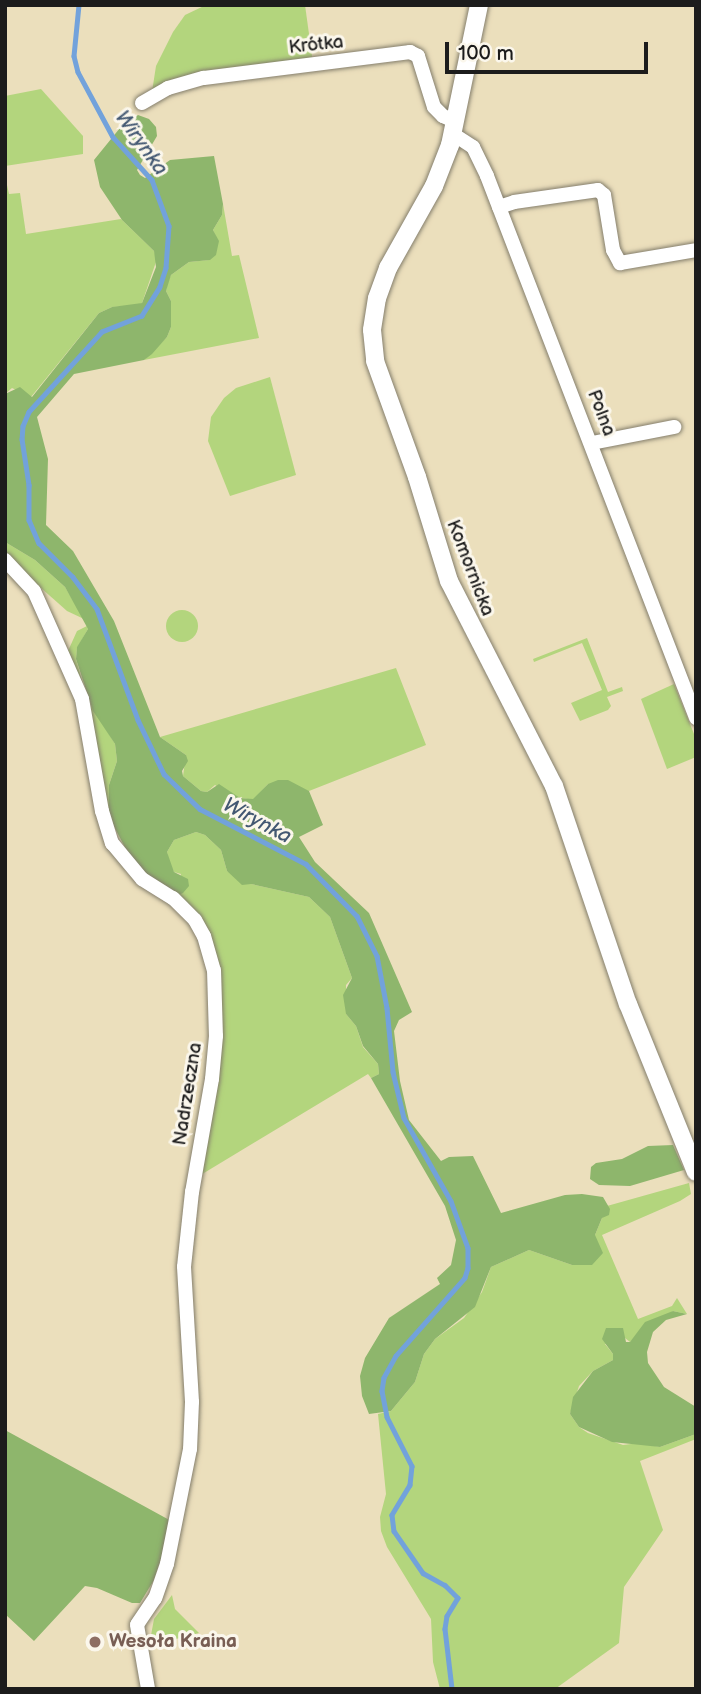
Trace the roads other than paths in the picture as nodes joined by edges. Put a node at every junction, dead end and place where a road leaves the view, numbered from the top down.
1 (479, 5) edge
2 (142, 103) dead end
3 (454, 128) junction
4 (499, 207) junction
5 (696, 250) edge
6 (674, 427) dead end
7 (592, 443) junction
8 (5, 560) edge
9 (690, 684) edge
10 (696, 718) edge
11 (696, 1172) edge
12 (148, 1689) edge

1 - 3 street, Komornicka
2 - 3 street, Krótka
3 - 4 street, Polna
3 - 11 street, Komornicka
4 - 5 street
4 - 7 street, Polna
6 - 7 street
7 - 9 street, Polna
8 - 12 street, Nadrzeczna
9 - 10 street, Polna

